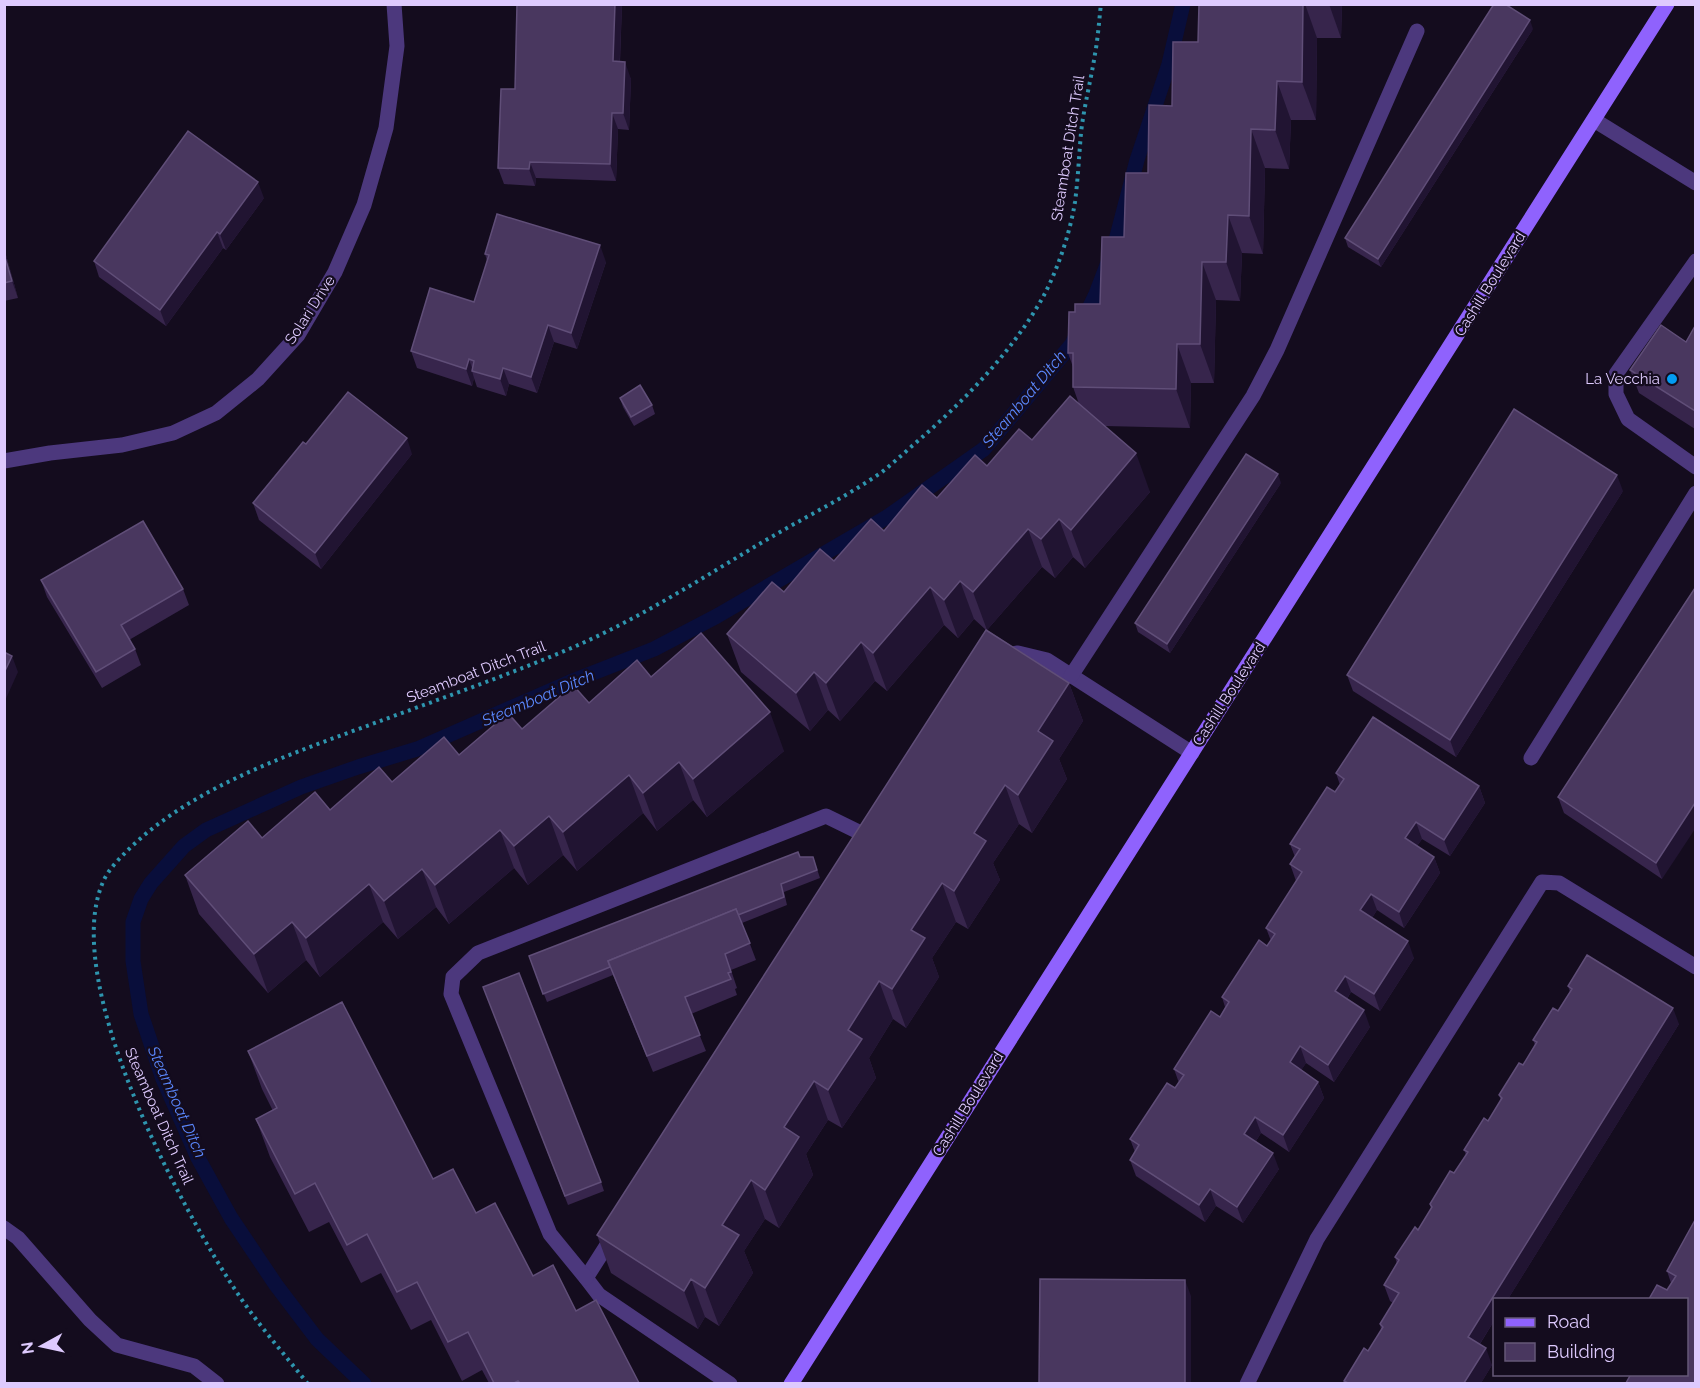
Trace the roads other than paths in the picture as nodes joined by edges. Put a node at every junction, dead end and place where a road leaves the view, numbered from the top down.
1 (394, 4) edge
2 (1667, 4) edge
3 (1417, 31) dead end
4 (1594, 120) junction
5 (1695, 183) edge
6 (1695, 261) edge
7 (4, 461) edge
8 (1695, 467) edge
9 (1695, 493) edge
10 (994, 658) edge
11 (1071, 675) junction
12 (1192, 753) junction
13 (1531, 758) dead end
14 (871, 838) edge
15 (1695, 967) edge
16 (625, 1218) edge
17 (4, 1228) edge
18 (586, 1278) junction
19 (217, 1383) edge
20 (730, 1383) edge
21 (791, 1383) edge
22 (1247, 1383) edge

1 - 7 street, Solari Drive
2 - 4 street, Cashill Boulevard
3 - 11 street
4 - 5 street
4 - 12 street, Cashill Boulevard
6 - 8 street
9 - 13 street
10 - 11 street
11 - 12 street
12 - 21 street, Cashill Boulevard
14 - 18 street
15 - 22 street
16 - 18 street
17 - 19 street
18 - 20 street

